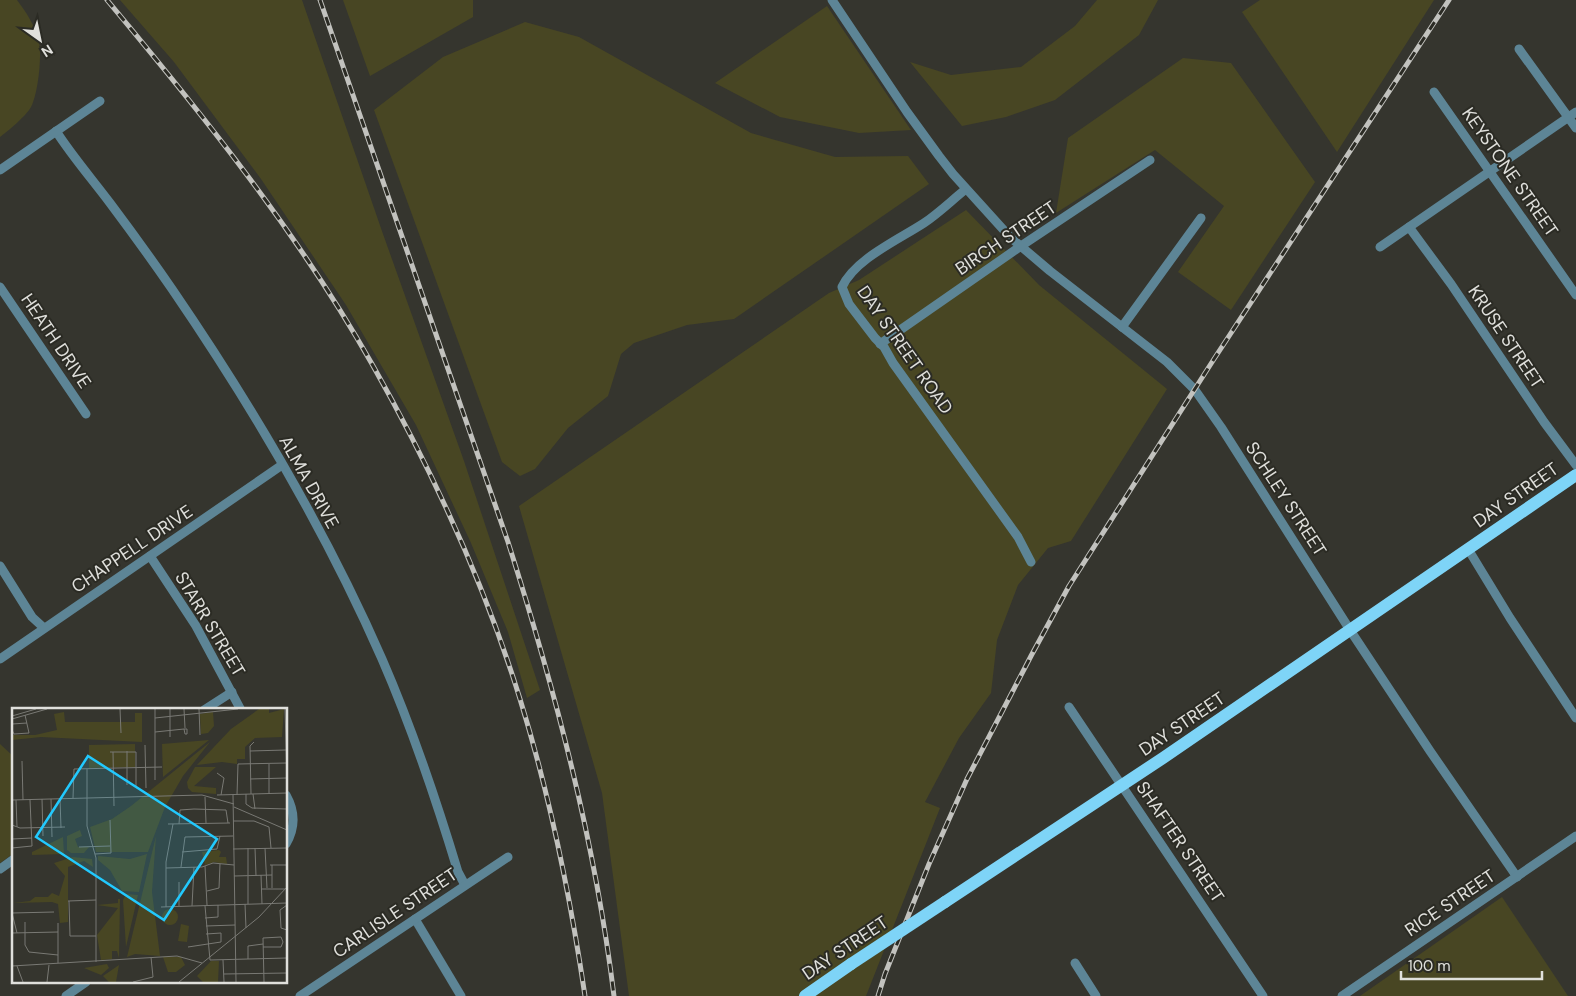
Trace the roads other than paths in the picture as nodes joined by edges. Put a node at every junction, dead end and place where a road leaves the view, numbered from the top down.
1 (832, 0) edge
2 (1519, 49) dead end
3 (1434, 92) dead end
4 (100, 101) dead end
5 (1572, 114) edge
6 (1576, 128) edge
7 (56, 131) junction
8 (1150, 160) dead end
9 (0, 170) edge
10 (1490, 171) junction
11 (967, 190) junction
12 (1201, 218) dead end
13 (1409, 227) junction
14 (1021, 246) junction
15 (1380, 248) dead end
16 (0, 287) edge
17 (1576, 295) edge
18 (1122, 327) junction
19 (880, 344) junction
20 (86, 414) dead end
21 (282, 465) junction
22 (1576, 465) edge
23 (1576, 475) edge
24 (1468, 549) junction
25 (150, 556) junction
26 (1031, 562) dead end
27 (0, 566) edge
28 (44, 628) junction
29 (1350, 630) junction
30 (0, 659) edge
31 (232, 692) junction
32 (1069, 707) dead end
33 (207, 708) edge
34 (240, 708) edge
35 (1576, 718) edge
36 (1122, 786) junction
37 (288, 799) edge
38 (1576, 836) edge
39 (288, 839) edge
40 (508, 857) dead end
41 (12, 860) edge
42 (0, 869) edge
43 (1517, 877) junction
44 (465, 885) junction
45 (415, 919) junction
46 (1075, 963) dead end
47 (83, 984) edge
48 (66, 996) edge
49 (300, 996) edge
50 (461, 996) edge
51 (805, 996) edge
52 (1096, 996) edge
53 (1263, 996) edge
54 (1342, 996) edge

1 - 11 street
2 - 5 street
3 - 10 street, KEYSTONE STREET
4 - 7 street
5 - 6 street
5 - 10 street
7 - 9 street
7 - 21 street, ALMA DRIVE
8 - 14 street, BIRCH STREET
10 - 13 street
10 - 17 street, KEYSTONE STREET
11 - 14 street, SCHLEY STREET
11 - 19 street, DAY STREET ROAD
12 - 18 street
13 - 15 street
13 - 22 street, KRUSE STREET
14 - 18 street, SCHLEY STREET
14 - 19 street, BIRCH STREET
16 - 20 street, HEATH DRIVE
18 - 29 street, SCHLEY STREET
19 - 26 street, DAY STREET ROAD
21 - 25 street, CHAPPELL DRIVE
21 - 44 street, ALMA DRIVE
23 - 24 main road, DAY STREET
24 - 29 main road, DAY STREET
24 - 35 street
25 - 28 street, CHAPPELL DRIVE
25 - 31 street, STARR STREET
27 - 28 street
28 - 30 street, CHAPPELL DRIVE
29 - 36 main road, DAY STREET
29 - 43 street, SCHLEY STREET
31 - 33 street
31 - 34 street, STARR STREET
32 - 36 street, SHAFTER STREET
36 - 51 main road, DAY STREET, bridge
36 - 53 street, SHAFTER STREET
37 - 39 street
38 - 43 street, RICE STREET
40 - 44 street, CARLISLE STREET
41 - 42 street
43 - 54 street, RICE STREET
44 - 45 street, CARLISLE STREET
45 - 49 street, CARLISLE STREET
45 - 50 street
46 - 52 street
47 - 48 street

